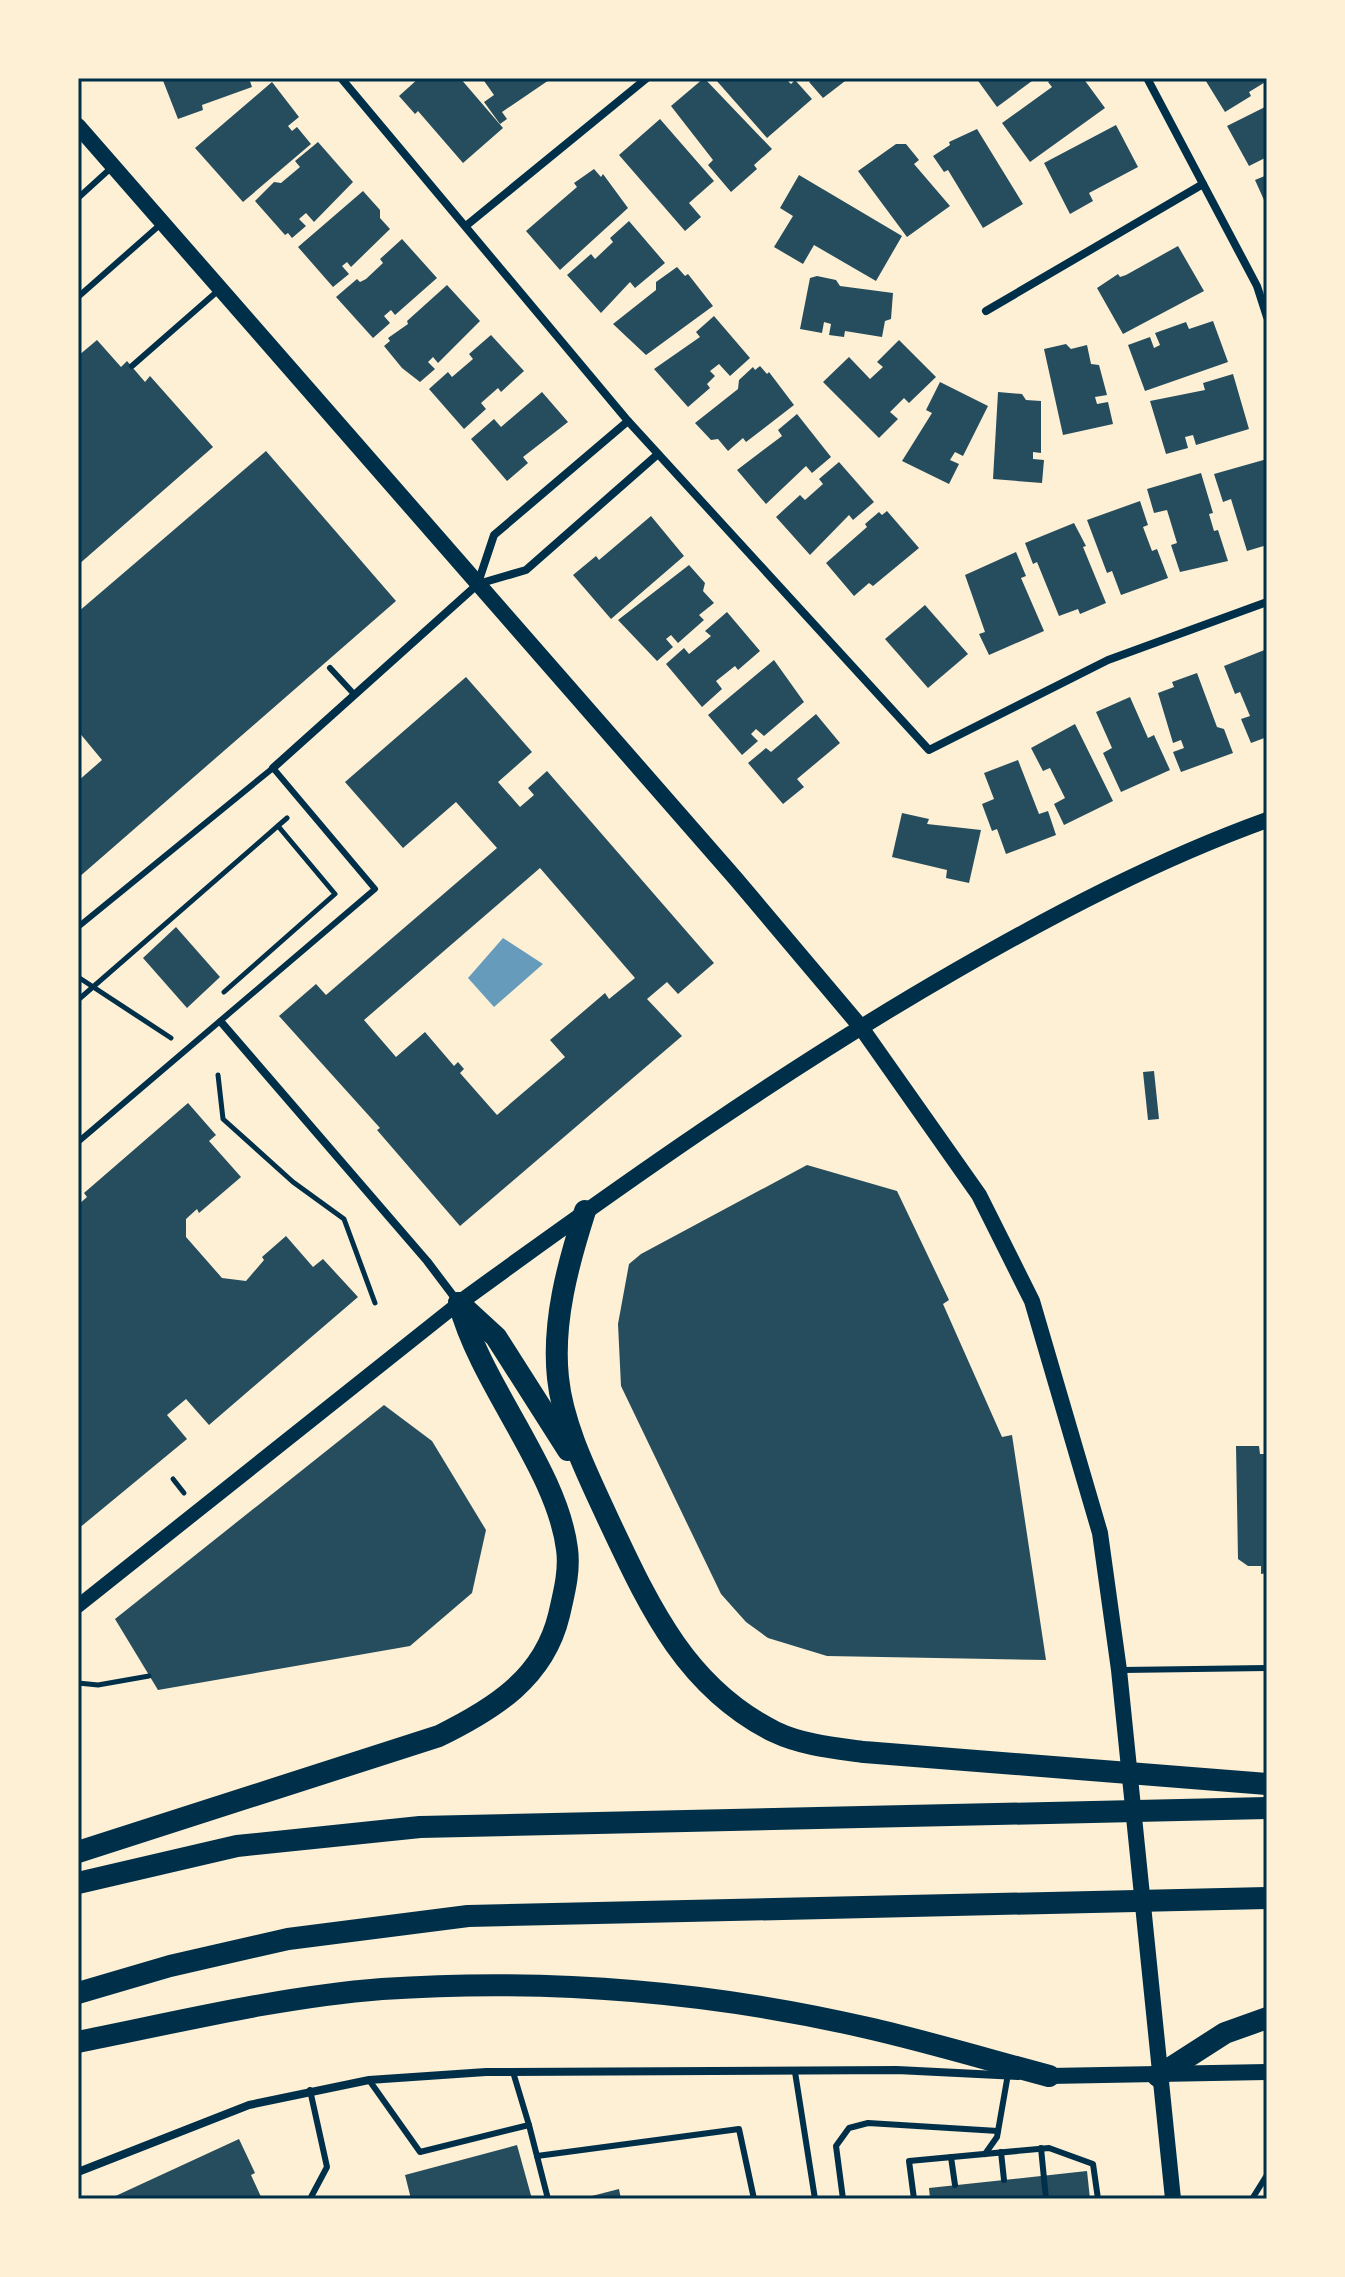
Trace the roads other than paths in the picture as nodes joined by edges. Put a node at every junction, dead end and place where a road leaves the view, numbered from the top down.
1 (341, 78) edge
2 (647, 78) edge
3 (1147, 78) edge
4 (78, 126) edge
5 (113, 166) junction
6 (1203, 184) junction
7 (78, 198) edge
8 (162, 223) junction
9 (467, 225) junction
10 (220, 289) junction
11 (78, 297) edge
12 (986, 311) dead end
13 (1267, 317) edge
14 (132, 366) dead end
15 (628, 421) junction
16 (658, 454) junction
17 (478, 584) junction
18 (1267, 602) edge
19 (330, 668) dead end
20 (353, 693) junction
21 (273, 768) junction
22 (1267, 820) edge
23 (78, 927) edge
24 (221, 1022) junction
25 (860, 1026) junction
26 (78, 1142) edge
27 (585, 1211) junction
28 (459, 1303) junction
29 (600, 1502) junction
30 (78, 1606) edge
31 (1267, 1668) edge
32 (1119, 1670) junction
33 (1267, 1784) edge
34 (1267, 1808) edge
35 (78, 1852) edge
36 (78, 1883) edge
37 (1267, 1898) edge
38 (78, 1993) edge
39 (1267, 2018) edge
40 (78, 2042) edge
41 (1008, 2071) junction
42 (513, 2072) junction
43 (795, 2072) junction
44 (1267, 2072) edge
45 (1049, 2076) joint
46 (1158, 2076) junction
47 (369, 2080) junction
48 (310, 2090) junction
49 (529, 2125) junction
50 (998, 2131) junction
51 (1041, 2148) junction
52 (1001, 2152) junction
53 (985, 2154) junction
54 (537, 2156) junction
55 (951, 2157) junction
56 (78, 2172) edge
57 (1267, 2175) edge
58 (1004, 2180) dead end
59 (955, 2185) dead end
60 (314, 2191) junction
61 (310, 2199) edge
62 (317, 2199) edge
63 (548, 2199) edge
64 (754, 2199) edge
65 (815, 2199) edge
66 (843, 2199) edge
67 (914, 2199) edge
68 (1046, 2199) edge
69 (1098, 2199) edge
70 (1173, 2199) edge
71 (1252, 2199) edge

1 - 9 street
2 - 9 street
3 - 6 street
4 - 5 main road
5 - 7 lane
5 - 8 main road
6 - 12 street
6 - 13 street
8 - 10 main road
8 - 11 lane
9 - 15 street
10 - 14 lane
10 - 17 main road
15 - 16 street
15 - 17 street
16 - 17 street
16 - 18 street
17 - 20 street
17 - 25 main road
19 - 20 lane
20 - 21 street
21 - 23 lane
21 - 24 lane
22 - 25 main road
24 - 26 lane
24 - 28 street
25 - 27 main road
25 - 32 main road
27 - 28 main road
27 - 29 highway
28 - 29 highway
28 - 30 street
28 - 35 highway
29 - 33 highway
31 - 32 lane
32 - 46 main road
34 - 36 highway
37 - 38 highway
39 - 46 highway
40 - 41 highway
41 - 43 street
41 - 45 highway
41 - 50 lane
42 - 43 street
42 - 47 street
42 - 49 lane
43 - 65 lane
44 - 46 main road
45 - 46 main road
46 - 70 main road
47 - 48 street
47 - 49 lane
48 - 56 street
48 - 60 lane
49 - 54 lane
50 - 53 lane
50 - 66 lane
51 - 52 lane
51 - 68 lane
51 - 69 lane
52 - 53 lane
52 - 58 lane
53 - 55 lane
54 - 63 lane
54 - 64 lane
55 - 59 lane
55 - 67 lane
57 - 71 lane
60 - 61 lane
60 - 62 lane

